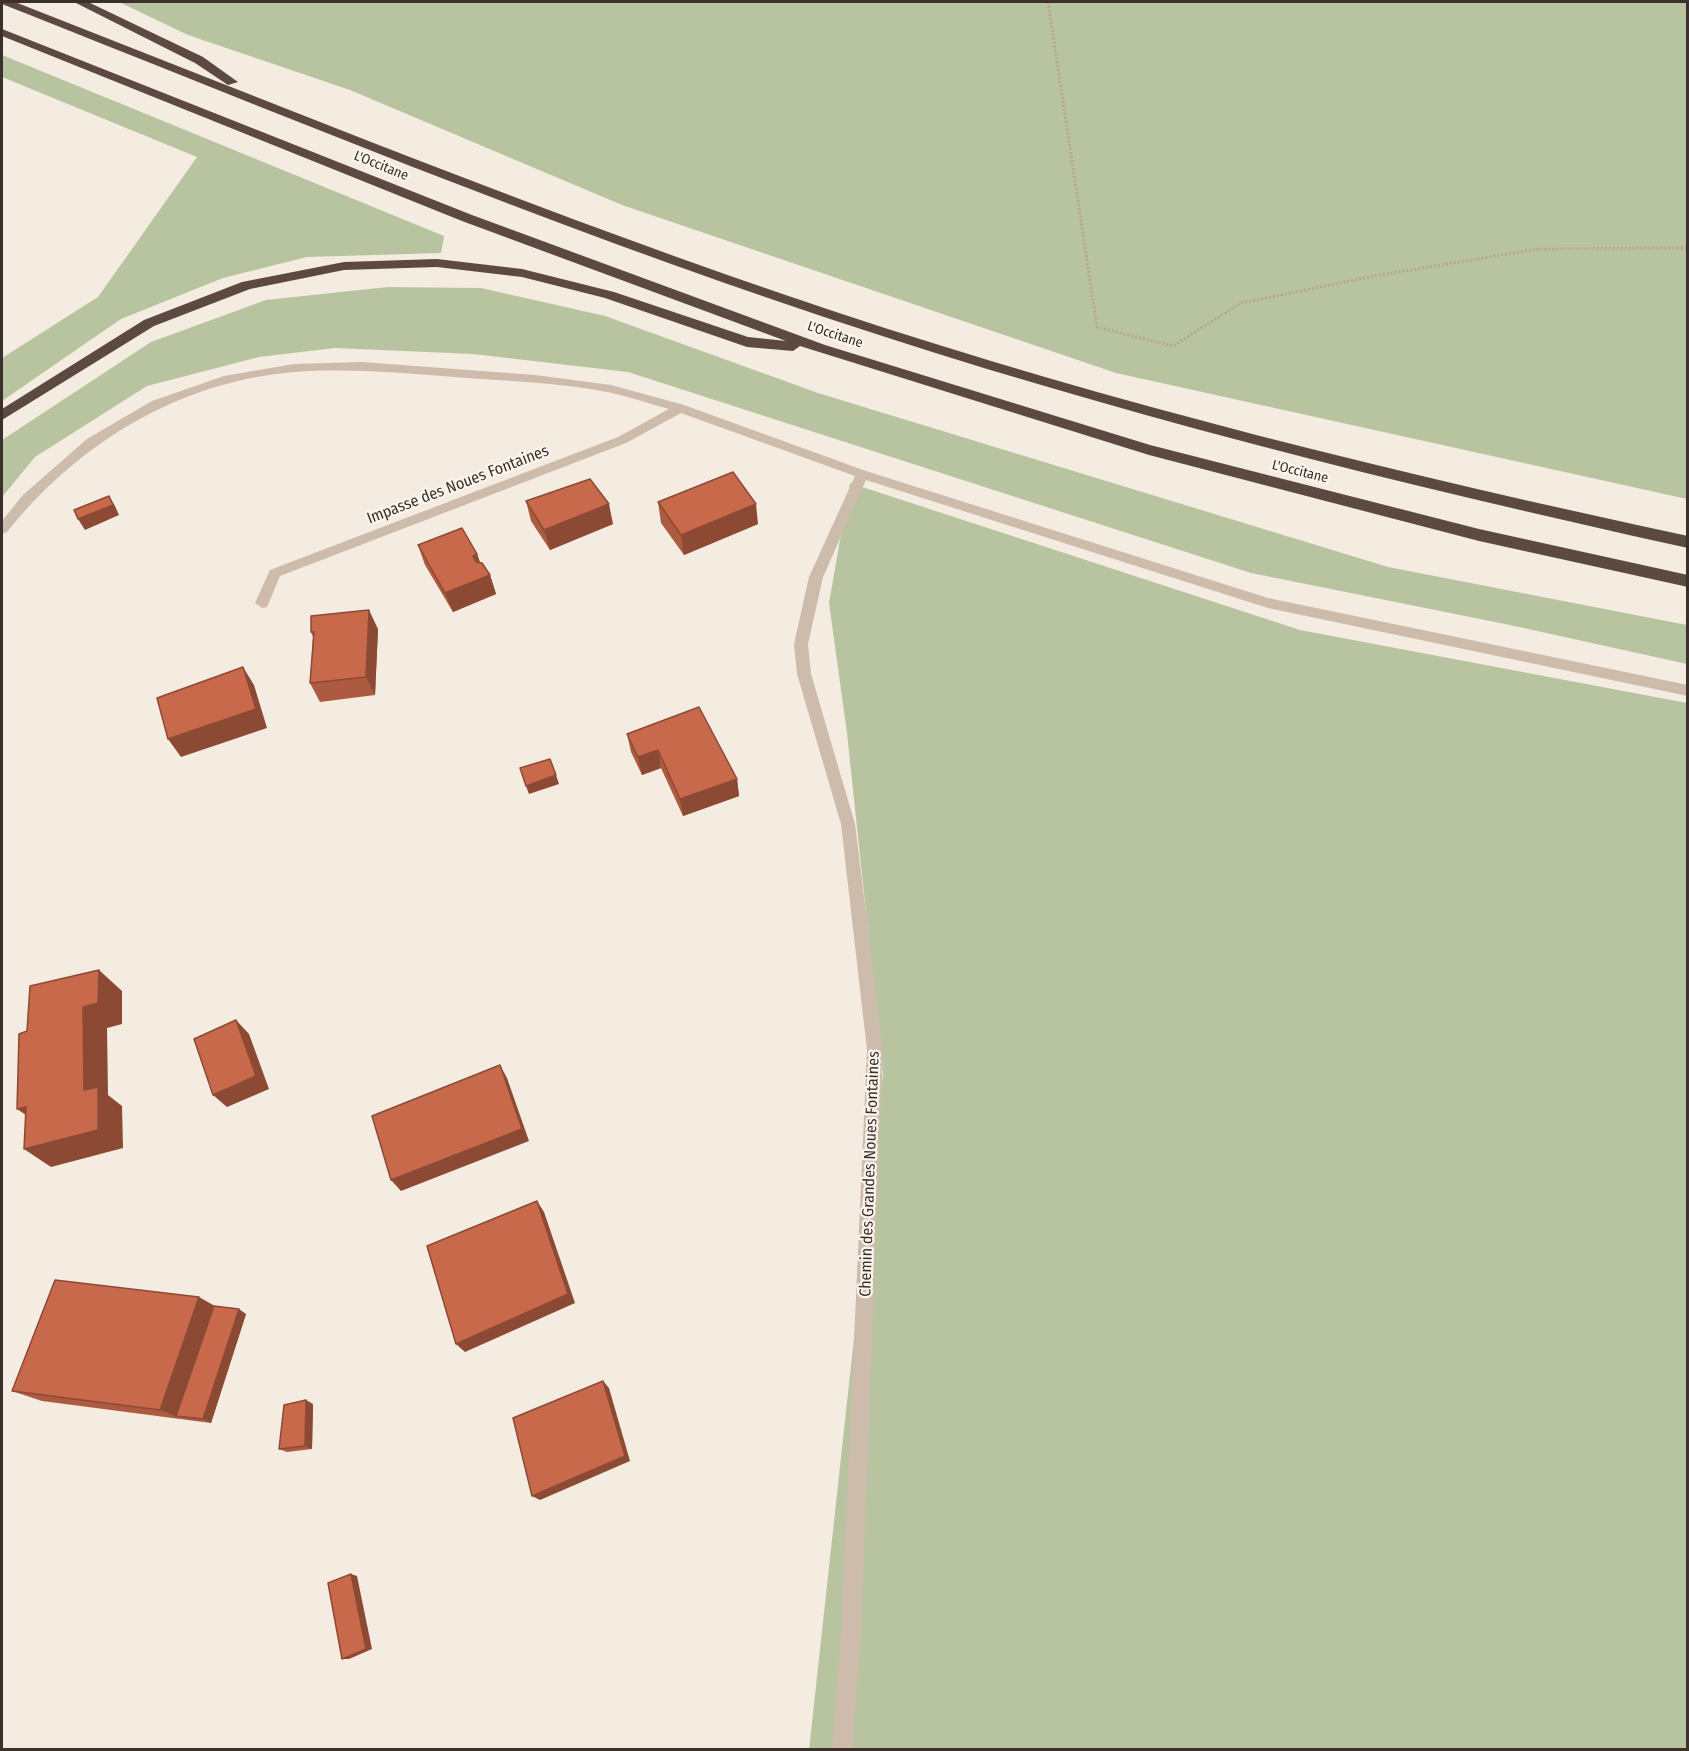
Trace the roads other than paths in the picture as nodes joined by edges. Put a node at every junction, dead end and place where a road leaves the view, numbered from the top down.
1 (6, 2) edge
2 (80, 2) edge
3 (2, 32) edge
4 (261, 102) junction
5 (820, 348) junction
6 (680, 408) junction
7 (2, 415) edge
8 (862, 474) junction
9 (2, 529) edge
10 (1688, 542) edge
11 (1688, 581) edge
12 (262, 603) dead end
13 (1688, 691) edge
14 (842, 1749) edge

1 - 4 highway, L'Occitane
2 - 4 highway
3 - 5 highway, L'Occitane
4 - 10 highway, L'Occitane
5 - 7 highway
5 - 11 highway, L'Occitane
6 - 8 street
6 - 9 street
6 - 12 street, Impasse des Noues Fontaines
8 - 13 street
8 - 14 street, Chemin des Grandes Noues Fontaines

